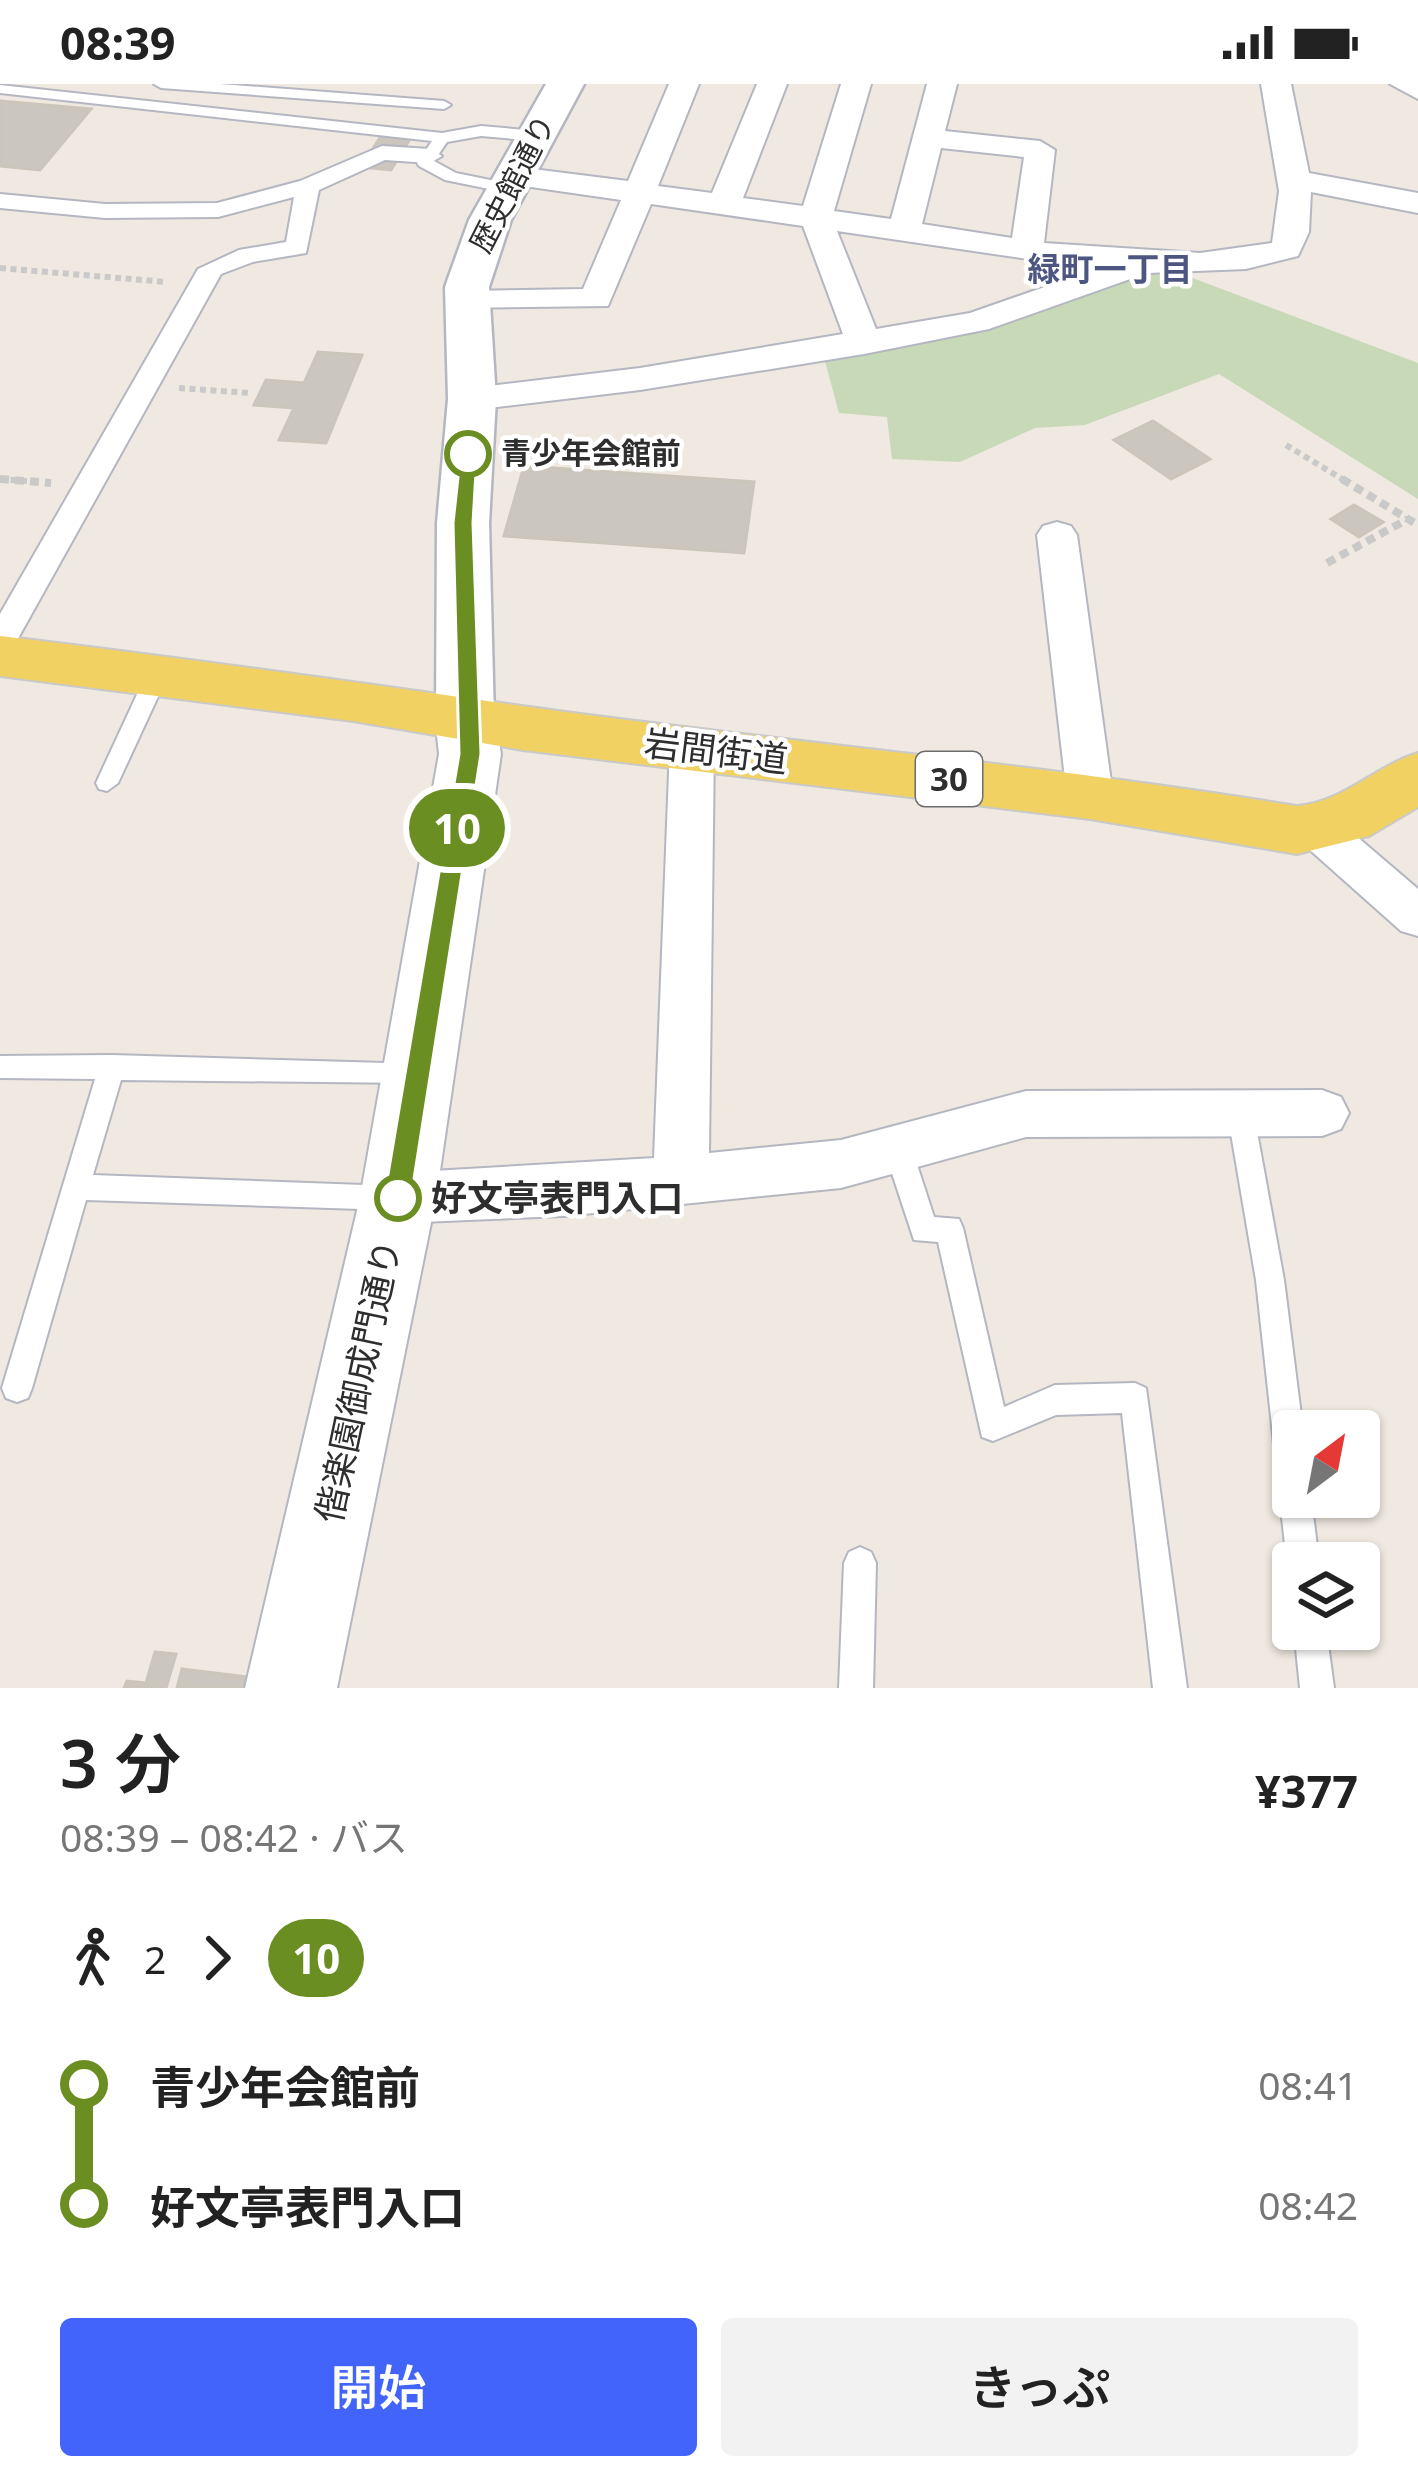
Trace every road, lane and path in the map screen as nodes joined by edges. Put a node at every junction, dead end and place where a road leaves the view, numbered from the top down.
1 (161, 84) edge
2 (455, 84) edge
3 (565, 84) edge
4 (684, 84) edge
5 (772, 84) edge
6 (856, 84) edge
7 (942, 84) edge
8 (1276, 84) edge
9 (1405, 84) edge
10 (0, 89) edge
11 (1418, 90) edge
12 (444, 105) junction
13 (536, 136) junction
14 (929, 138) junction
15 (443, 143) junction
16 (1293, 179) junction
17 (513, 182) junction
18 (308, 186) junction
19 (638, 192) junction
20 (0, 201) edge
21 (1418, 203) edge
22 (724, 204) junction
23 (816, 218) junction
24 (904, 231) junction
25 (1027, 249) junction
26 (1150, 261) junction
27 (0, 268) edge
28 (202, 285) junction
29 (466, 301) junction
30 (864, 343) junction
31 (145, 386) junction
32 (250, 393) dead end
33 (472, 399) junction
34 (1286, 445) dead end
35 (0, 478) edge
36 (88, 486) junction
37 (1408, 519) junction
38 (1418, 525) edge
39 (1058, 535) dead end
40 (1327, 563) dead end
41 (0, 642) edge
42 (0, 656) edge
43 (157, 674) junction
44 (465, 718) junction
45 (692, 747) junction
46 (1418, 776) edge
47 (107, 783) dead end
48 (1090, 796) junction
49 (1318, 830) junction
50 (1418, 917) edge
51 (112, 1066) junction
52 (0, 1067) edge
53 (415, 1072) junction
54 (1240, 1110) junction
55 (1322, 1113) dead end
56 (897, 1146) junction
57 (681, 1178) junction
58 (76, 1187) junction
59 (398, 1198) junction
60 (17, 1388) dead end
61 (1285, 1410) edge
62 (860, 1562) dead end
63 (1312, 1650) edge
64 (290, 1688) edge
65 (856, 1688) edge
66 (1170, 1688) edge
67 (1317, 1688) edge

1 - 12 lane
2 - 12 lane
3 - 13 street, 歴史館通り
4 - 19 street
5 - 22 street
6 - 23 street
7 - 14 street
8 - 16 street
9 - 11 street
10 - 15 lane
12 - 15 lane
13 - 15 lane
13 - 17 street, 歴史館通り
14 - 24 street
14 - 25 street
15 - 17 lane
15 - 18 street
16 - 21 street
16 - 26 street
17 - 19 street
17 - 29 street, 歴史館通り
18 - 20 street
18 - 28 street
19 - 22 street
19 - 29 street
22 - 23 street
23 - 24 street
23 - 30 street
24 - 25 street
25 - 26 street
26 - 30 street
27 - 28 path
28 - 31 street
29 - 33 street, 歴史館通り
30 - 33 street
31 - 32 path
31 - 36 street
33 - 44 street, 歴史館通り
34 - 37 path
35 - 36 path
36 - 41 street
37 - 38 path
37 - 40 path
39 - 48 street
42 - 43 main road, 岩間街道 / 30
43 - 44 main road, 岩間街道 / 30
43 - 47 lane
44 - 45 main road, 岩間街道 / 30
44 - 53 main road, 偕楽園御成門通り
45 - 48 main road, 岩間街道 / 30
45 - 57 street
46 - 49 main road
48 - 49 main road, 岩間街道 / 30
49 - 50 street
51 - 52 lane
51 - 53 lane
51 - 58 lane
53 - 59 main road, 偕楽園御成門通り
54 - 55 street
54 - 56 street
54 - 61 lane
56 - 57 street
56 - 66 lane
57 - 59 street
58 - 59 lane
58 - 60 lane
59 - 64 main road, 偕楽園御成門通り
62 - 65 lane
63 - 67 lane

